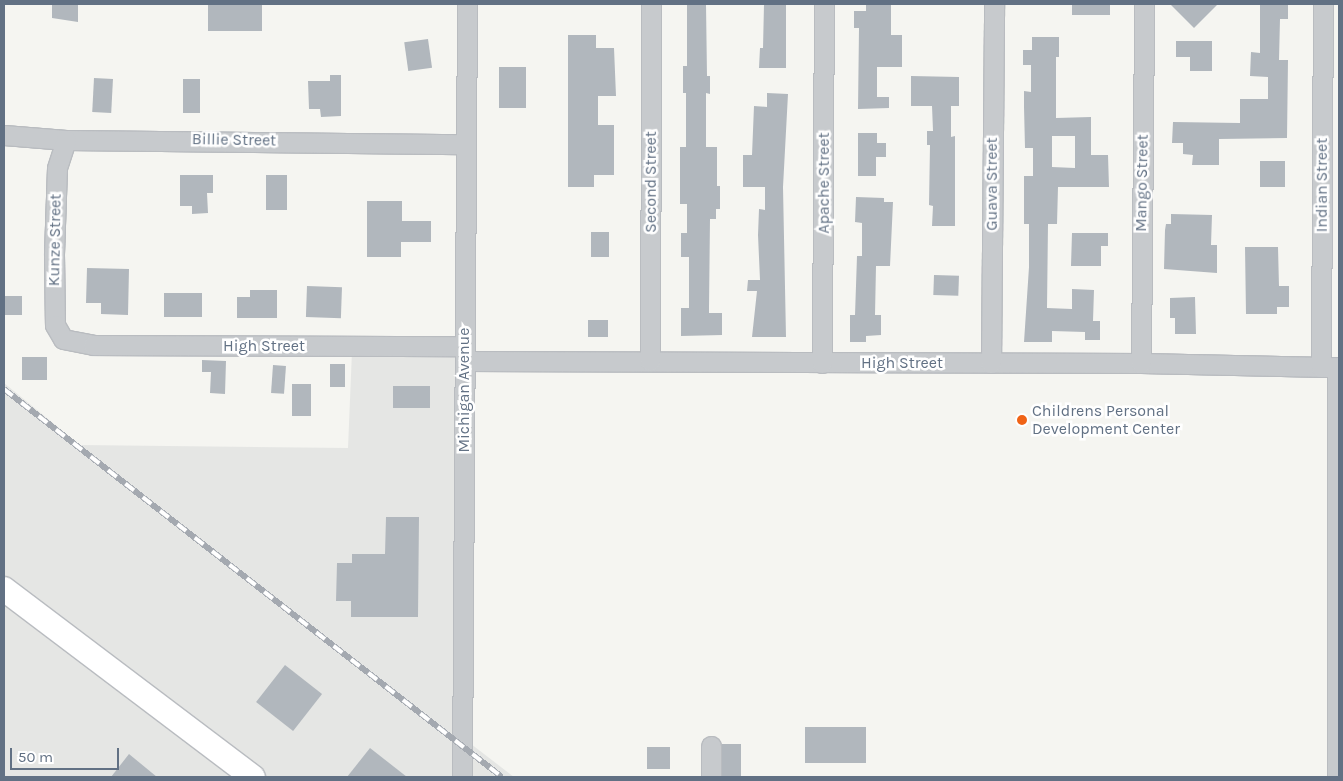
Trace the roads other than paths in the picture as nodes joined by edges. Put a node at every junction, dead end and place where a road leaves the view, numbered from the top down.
1 (466, 4) edge
2 (651, 4) edge
3 (824, 4) edge
4 (994, 4) edge
5 (1144, 4) edge
6 (1323, 4) edge
7 (4, 135) edge
8 (66, 140) junction
9 (465, 144) junction
10 (63, 339) joint
11 (465, 354) junction
12 (650, 361) junction
13 (822, 363) junction
14 (991, 363) junction
15 (1141, 363) junction
16 (1332, 367) edge
17 (1339, 571) edge
18 (4, 589) edge
19 (711, 746) dead end
20 (253, 777) edge
21 (462, 777) edge
22 (711, 777) edge
23 (1337, 777) edge

1 - 9 street, Michigan Avenue
2 - 12 street, Second Street
3 - 13 street, Apache Street
4 - 14 street, Guava Street
5 - 15 street, Mango Street
6 - 16 street, Indian Street
7 - 8 street, Billie Street
8 - 9 street, Billie Street
8 - 10 street, Kunze Street
9 - 11 street, Michigan Avenue
10 - 11 street, High Street
11 - 12 street, High Street
11 - 21 street, Michigan Avenue
12 - 13 street, High Street
13 - 14 street, High Street
14 - 15 street, High Street
15 - 16 street, High Street
16 - 17 street, Indian Street
17 - 23 street, Indian Street
18 - 20 main road
19 - 22 street

